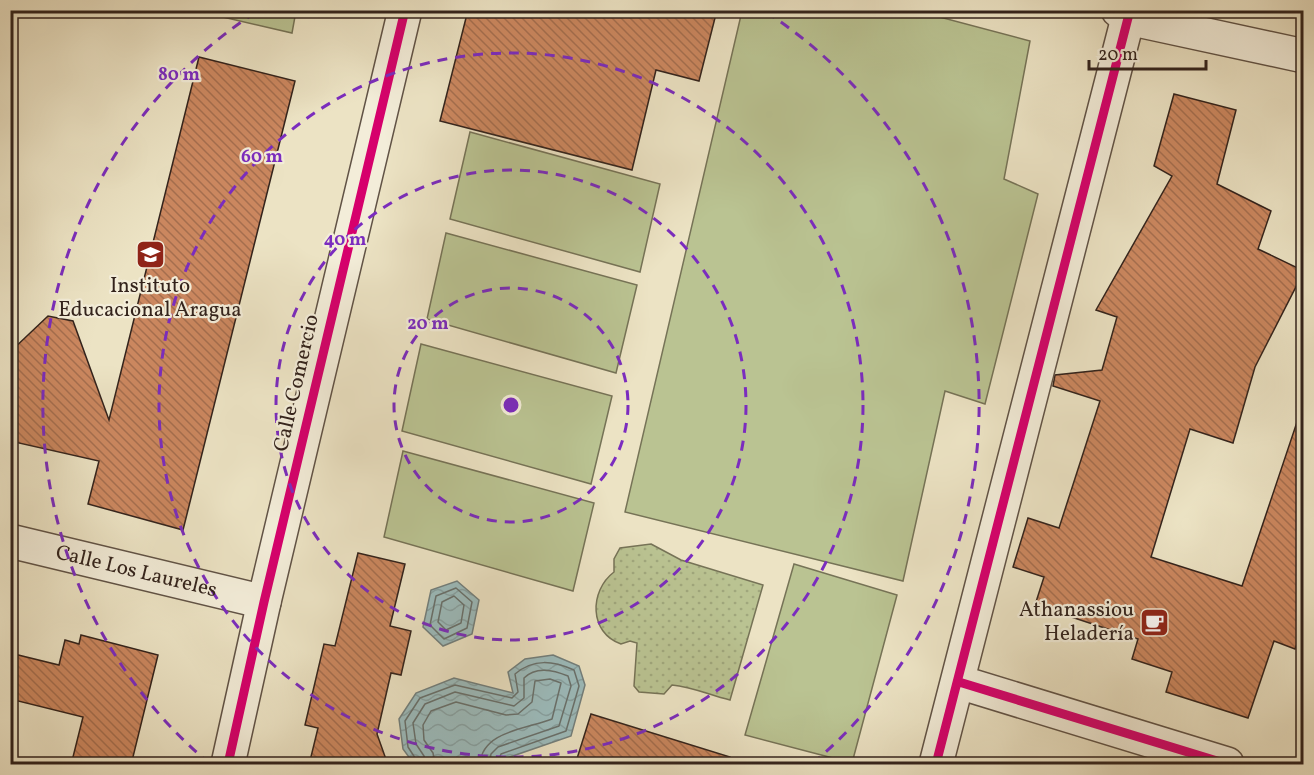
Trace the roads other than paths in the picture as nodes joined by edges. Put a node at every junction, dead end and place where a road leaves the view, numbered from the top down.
1 (405, 10) edge
2 (1123, 14) edge
3 (1304, 56) edge
4 (10, 541) edge
5 (264, 602) junction
6 (959, 682) junction
7 (228, 765) edge
8 (936, 765) edge
9 (1227, 765) edge

1 - 5 street, Calle Comercio
2 - 3 street
2 - 6 street
4 - 5 street, Calle Los Laureles
5 - 7 street, Calle Comercio
6 - 8 street
6 - 9 street

